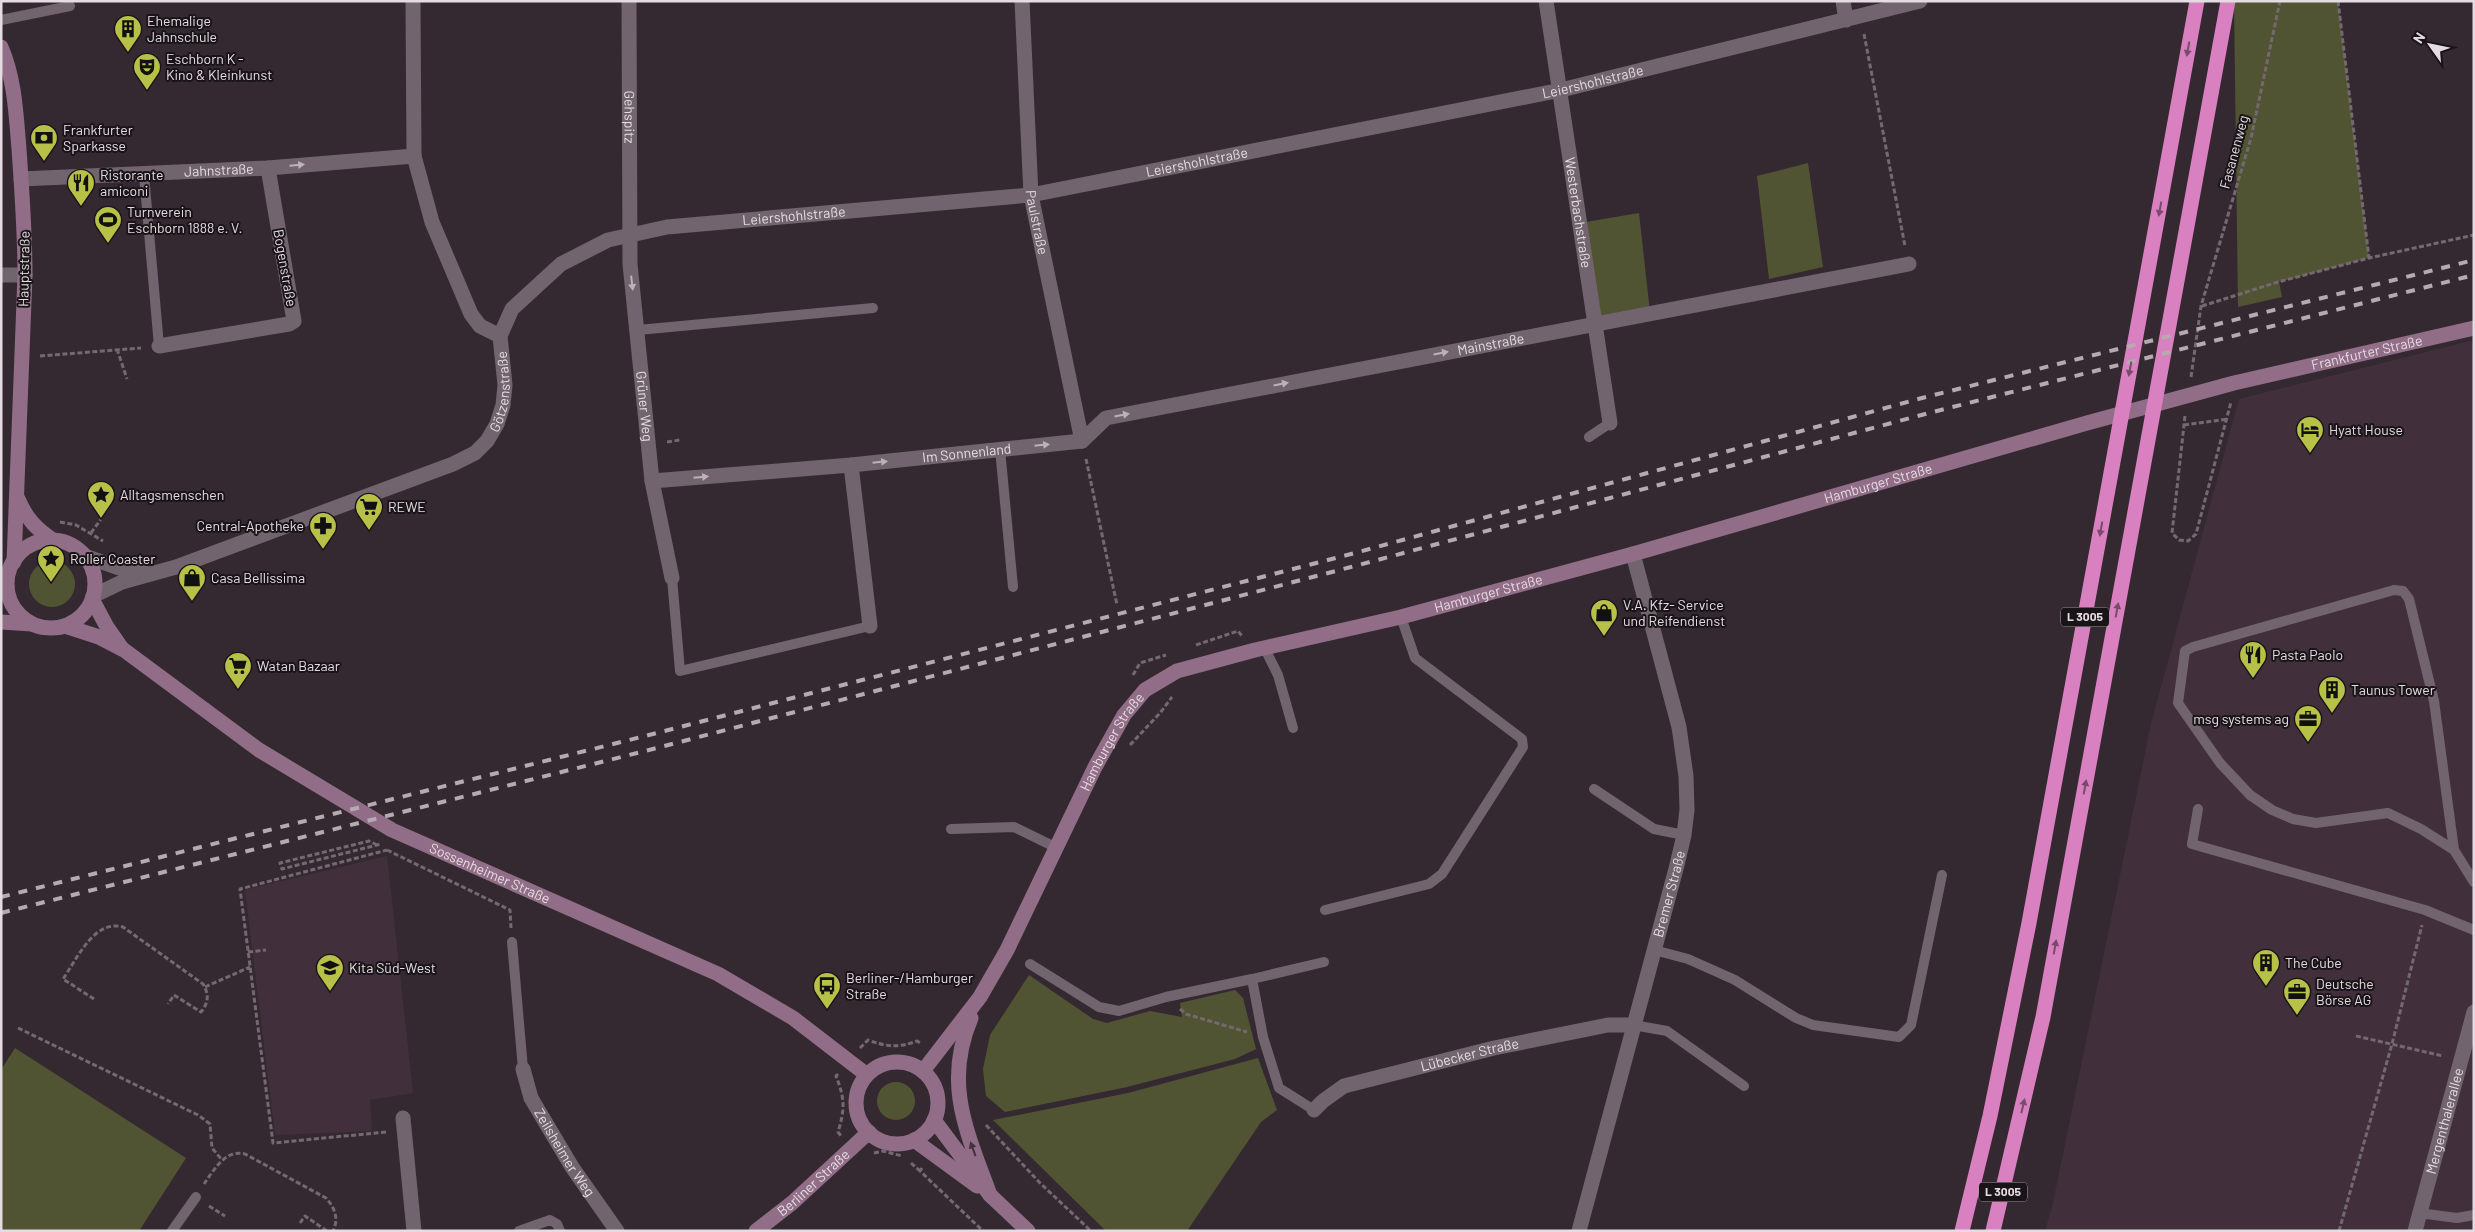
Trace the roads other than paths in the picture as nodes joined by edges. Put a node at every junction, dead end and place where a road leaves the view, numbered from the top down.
1 (413, 1) edge
2 (629, 1) edge
3 (1022, 1) edge
4 (1546, 1) edge
5 (1843, 1) edge
6 (1920, 1) edge
7 (2197, 1) edge
8 (2228, 1) edge
9 (70, 6) dead end
10 (1853, 19) junction
11 (1, 20) edge
12 (1, 47) edge
13 (1561, 90) junction
14 (414, 156) junction
15 (268, 168) junction
16 (144, 175) junction
17 (21, 179) junction
18 (1031, 194) junction
19 (628, 234) junction
20 (1908, 264) road end
21 (1, 275) edge
22 (25, 275) junction
23 (873, 308) dead end
24 (1594, 323) junction
25 (2474, 328) edge
26 (638, 330) junction
27 (500, 336) junction
28 (159, 346) joint
29 (2260, 376) joint
30 (1610, 422) joint
31 (1589, 437) dead end
32 (1082, 441) junction
33 (1000, 449) junction
34 (851, 465) junction
35 (652, 481) junction
36 (16, 493) junction
37 (53, 540) junction
38 (1633, 554) junction
39 (85, 556) junction
40 (14, 562) junction
41 (148, 574) junction
42 (672, 578) joint
43 (1013, 587) dead end
44 (4, 591) edge
45 (93, 597) junction
46 (1401, 617) junction
47 (1, 622) edge
48 (32, 624) junction
49 (65, 626) junction
50 (870, 626) joint
51 (1264, 648) junction
52 (124, 650) junction
53 (1293, 728) dead end
54 (1594, 789) dead end
55 (2198, 809) dead end
56 (951, 829) dead end
57 (1684, 835) junction
58 (1057, 848) junction
59 (2454, 850) junction
60 (1942, 875) dead end
61 (2474, 882) edge
62 (1325, 910) dead end
63 (2474, 930) edge
64 (512, 942) road end
65 (1654, 950) junction
66 (1324, 962) dead end
67 (1030, 964) dead end
68 (1252, 979) junction
69 (980, 997) junction
70 (2474, 1012) edge
71 (1634, 1026) junction
72 (523, 1069) joint
73 (923, 1071) junction
74 (867, 1075) junction
75 (1744, 1086) dead end
76 (1314, 1110) joint
77 (403, 1118) dead end
78 (934, 1120) junction
79 (869, 1132) junction
80 (914, 1140) junction
81 (990, 1195) junction
82 (196, 1197) road end
83 (2419, 1213) junction
84 (2474, 1215) edge
85 (558, 1227) edge
86 (172, 1231) edge
87 (414, 1231) edge
88 (519, 1231) edge
89 (617, 1231) edge
90 (756, 1231) edge
91 (1028, 1231) edge
92 (1579, 1231) edge
93 (1962, 1231) edge
94 (1993, 1231) edge
95 (2415, 1231) edge

1 - 14 street, Götzenstraße
2 - 19 street, Gehspitz
3 - 18 street, Paulstraße
4 - 13 street, Westerbachstraße
5 - 10 street
6 - 10 street, Leiershohlstraße
7 -> 93 highway, L 3005
94 -> 8 highway, L 3005
9 - 11 lane
10 - 13 street, Leiershohlstraße
12 - 17 street, Hauptstraße
13 - 18 street, Leiershohlstraße
13 - 24 street, Westerbachstraße
15 -> 14 street, Jahnstraße
14 - 27 street, Götzenstraße
15 - 16 street, Jahnstraße
15 - 28 street, Bogenstraße
16 - 17 street, Jahnstraße
16 - 28 lane
17 - 22 street, Hauptstraße
18 - 19 street, Leiershohlstraße
18 - 32 street, Paulstraße
19 -> 26 street, Grüner Weg
19 - 27 street, Leiershohlstraße
20 - 24 street, Mainstraße
21 - 22 street
22 - 36 street, Hauptstraße
23 - 26 lane
24 - 30 street, Westerbachstraße
32 -> 24 street, Mainstraße
25 - 29 street, Frankfurter Straße
26 - 35 street, Grüner Weg
27 - 41 street, Götzenstraße
29 - 38 street, Hamburger Straße
30 - 31 lane
33 -> 32 street, Im Sonnenland
34 -> 33 street, Im Sonnenland
33 - 43 lane
35 -> 34 street, Im Sonnenland
34 - 50 street
35 - 42 street, Grüner Weg
36 - 37 street, Hauptstraße
36 - 40 street, Hauptstraße
37 - 39 street, Hauptstraße
37 - 40 street
38 - 46 street, Hamburger Straße
38 - 57 street, Bremer Straße
39 - 41 street, Götzenstraße
39 - 45 street
40 - 44 street, Hauptstraße
41 - 45 street, Götzenstraße
42 - 50 lane
44 - 48 street, Hauptstraße
45 - 49 street
45 - 52 street, Sossenheimer Straße
46 - 51 street, Hamburger Straße
46 - 62 lane
47 - 48 street
48 - 49 street
49 - 52 street, Sossenheimer Straße
51 - 53 lane
51 - 58 street, Hamburger Straße
52 - 74 street, Sossenheimer Straße
54 - 57 lane
55 - 63 lane
56 - 58 lane
57 - 65 street, Bremer Straße
58 - 69 street, Hamburger Straße
59 - 59 lane
59 - 61 lane
60 - 65 lane
64 - 72 lane
65 - 71 street, Bremer Straße
66 - 68 lane
67 - 68 lane
68 - 76 lane
69 - 73 street, Hamburger Straße
81 -> 69 street
70 - 83 street, Mergenthalerallee
71 - 75 lane
71 - 76 street, Lübecker Straße
71 - 92 street, Bremer Straße
72 - 89 street, Zeilsheimer Weg
73 - 74 street
73 - 78 street
74 - 79 street
77 - 87 street
78 - 80 street
78 - 81 street
79 - 80 street
79 - 90 street, Berliner Straße
80 - 81 street
81 - 91 street
82 - 86 lane
83 - 84 lane
83 - 95 street, Mergenthalerallee
85 - 88 lane

